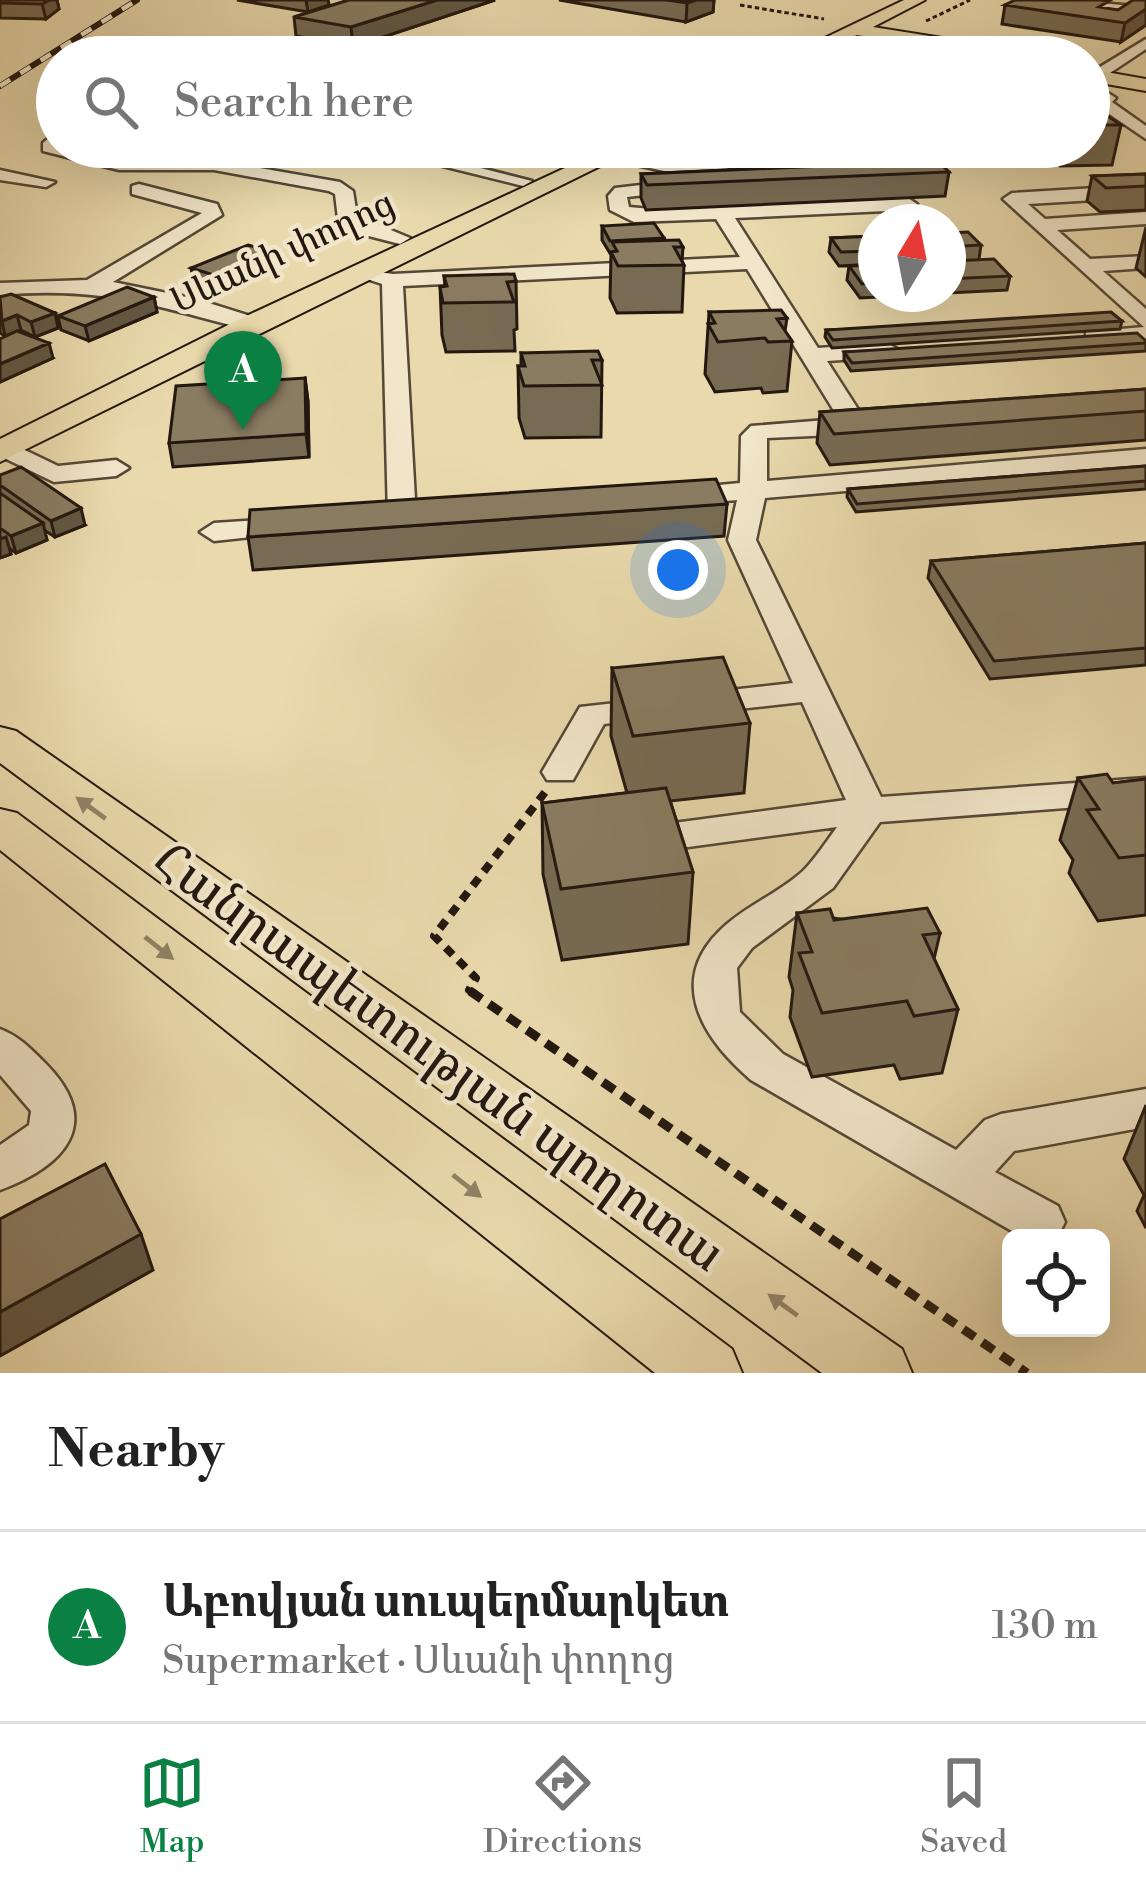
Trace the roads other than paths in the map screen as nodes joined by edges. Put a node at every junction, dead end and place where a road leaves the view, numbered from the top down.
1 (917, 0) edge
2 (943, 0) edge
3 (1070, 0) edge
4 (1146, 11) edge
5 (856, 31) junction
6 (844, 36) edge
7 (851, 36) edge
8 (880, 36) edge
9 (888, 36) edge
10 (1146, 43) edge
11 (1110, 62) edge
12 (1110, 74) edge
13 (1141, 81) edge
14 (1110, 104) joint
15 (1144, 127) edge
16 (231, 168) edge
17 (467, 168) edge
18 (558, 168) edge
19 (570, 168) edge
20 (674, 168) edge
21 (722, 168) edge
22 (722, 168) edge
23 (0, 175) edge
24 (524, 181) junction
25 (46, 182) dead end
26 (734, 184) junction
27 (784, 184) edge
28 (139, 190) dead end
29 (1146, 191) edge
30 (858, 207) edge
31 (722, 213) junction
32 (1146, 218) edge
33 (1040, 225) junction
34 (400, 238) junction
35 (1146, 262) edge
36 (753, 263) junction
37 (1085, 266) junction
38 (363, 272) junction
39 (392, 280) junction
40 (95, 284) junction
41 (2, 288) edge
42 (242, 321) junction
43 (1146, 321) edge
44 (1146, 334) edge
45 (1079, 338) edge
46 (922, 348) edge
47 (811, 355) junction
48 (900, 422) edge
49 (856, 425) junction
50 (2, 442) edge
51 (1146, 457) edge
52 (116, 468) dead end
53 (753, 491) junction
54 (659, 498) edge
55 (402, 518) edge
56 (308, 524) edge
57 (214, 532) dead end
58 (813, 692) junction
59 (0, 741) edge
60 (560, 772) road end
61 (1146, 790) edge
62 (868, 810) junction
63 (0, 825) edge
64 (651, 839) edge
65 (0, 1047) edge
66 (1146, 1108) edge
67 (0, 1169) edge
68 (961, 1176) junction
69 (1041, 1222) dead end
70 (708, 1373) edge
71 (878, 1373) edge

1 - 5 main road
2 - 5 main road
3 - 4 street
5 - 6 main road
5 - 7 main road
5 - 8 main road
5 - 9 main road
10 - 11 street
12 - 13 main road
13 - 14 street
14 - 15 street
16 - 34 street
17 - 24 street
18 - 24 main road, Սևանի փողոց
19 - 38 main road, Սևանի փողոց
20 - 21 street
22 - 26 street
23 - 25 street
24 - 34 main road, Սևանի փողոց
26 - 27 street
26 - 31 street
28 - 40 street
29 - 33 street
30 - 31 street
31 - 36 street
32 - 33 street
33 - 37 street
34 - 42 main road, Սևանի փողոց
35 - 37 street
36 - 39 street
36 - 47 street
37 - 43 street
38 - 39 street
38 - 42 main road, Սևանի փողոց
39 - 55 street
40 - 41 street
40 - 42 street
42 - 50 main road, Սևանի փողոց
44 - 45 street
46 - 47 street
47 - 49 street
48 - 49 street
49 - 53 street
50 - 52 street
51 - 53 street
53 - 54 street
53 - 58 street
56 - 57 street
58 - 60 street
58 - 62 street
71 -> 59 main road, Հանրապետության պողոտա
61 - 62 street
62 - 64 street
62 - 68 street
63 -> 70 main road, Հանրապետության պողոտա
65 - 67 street
66 - 68 street
68 - 69 street

